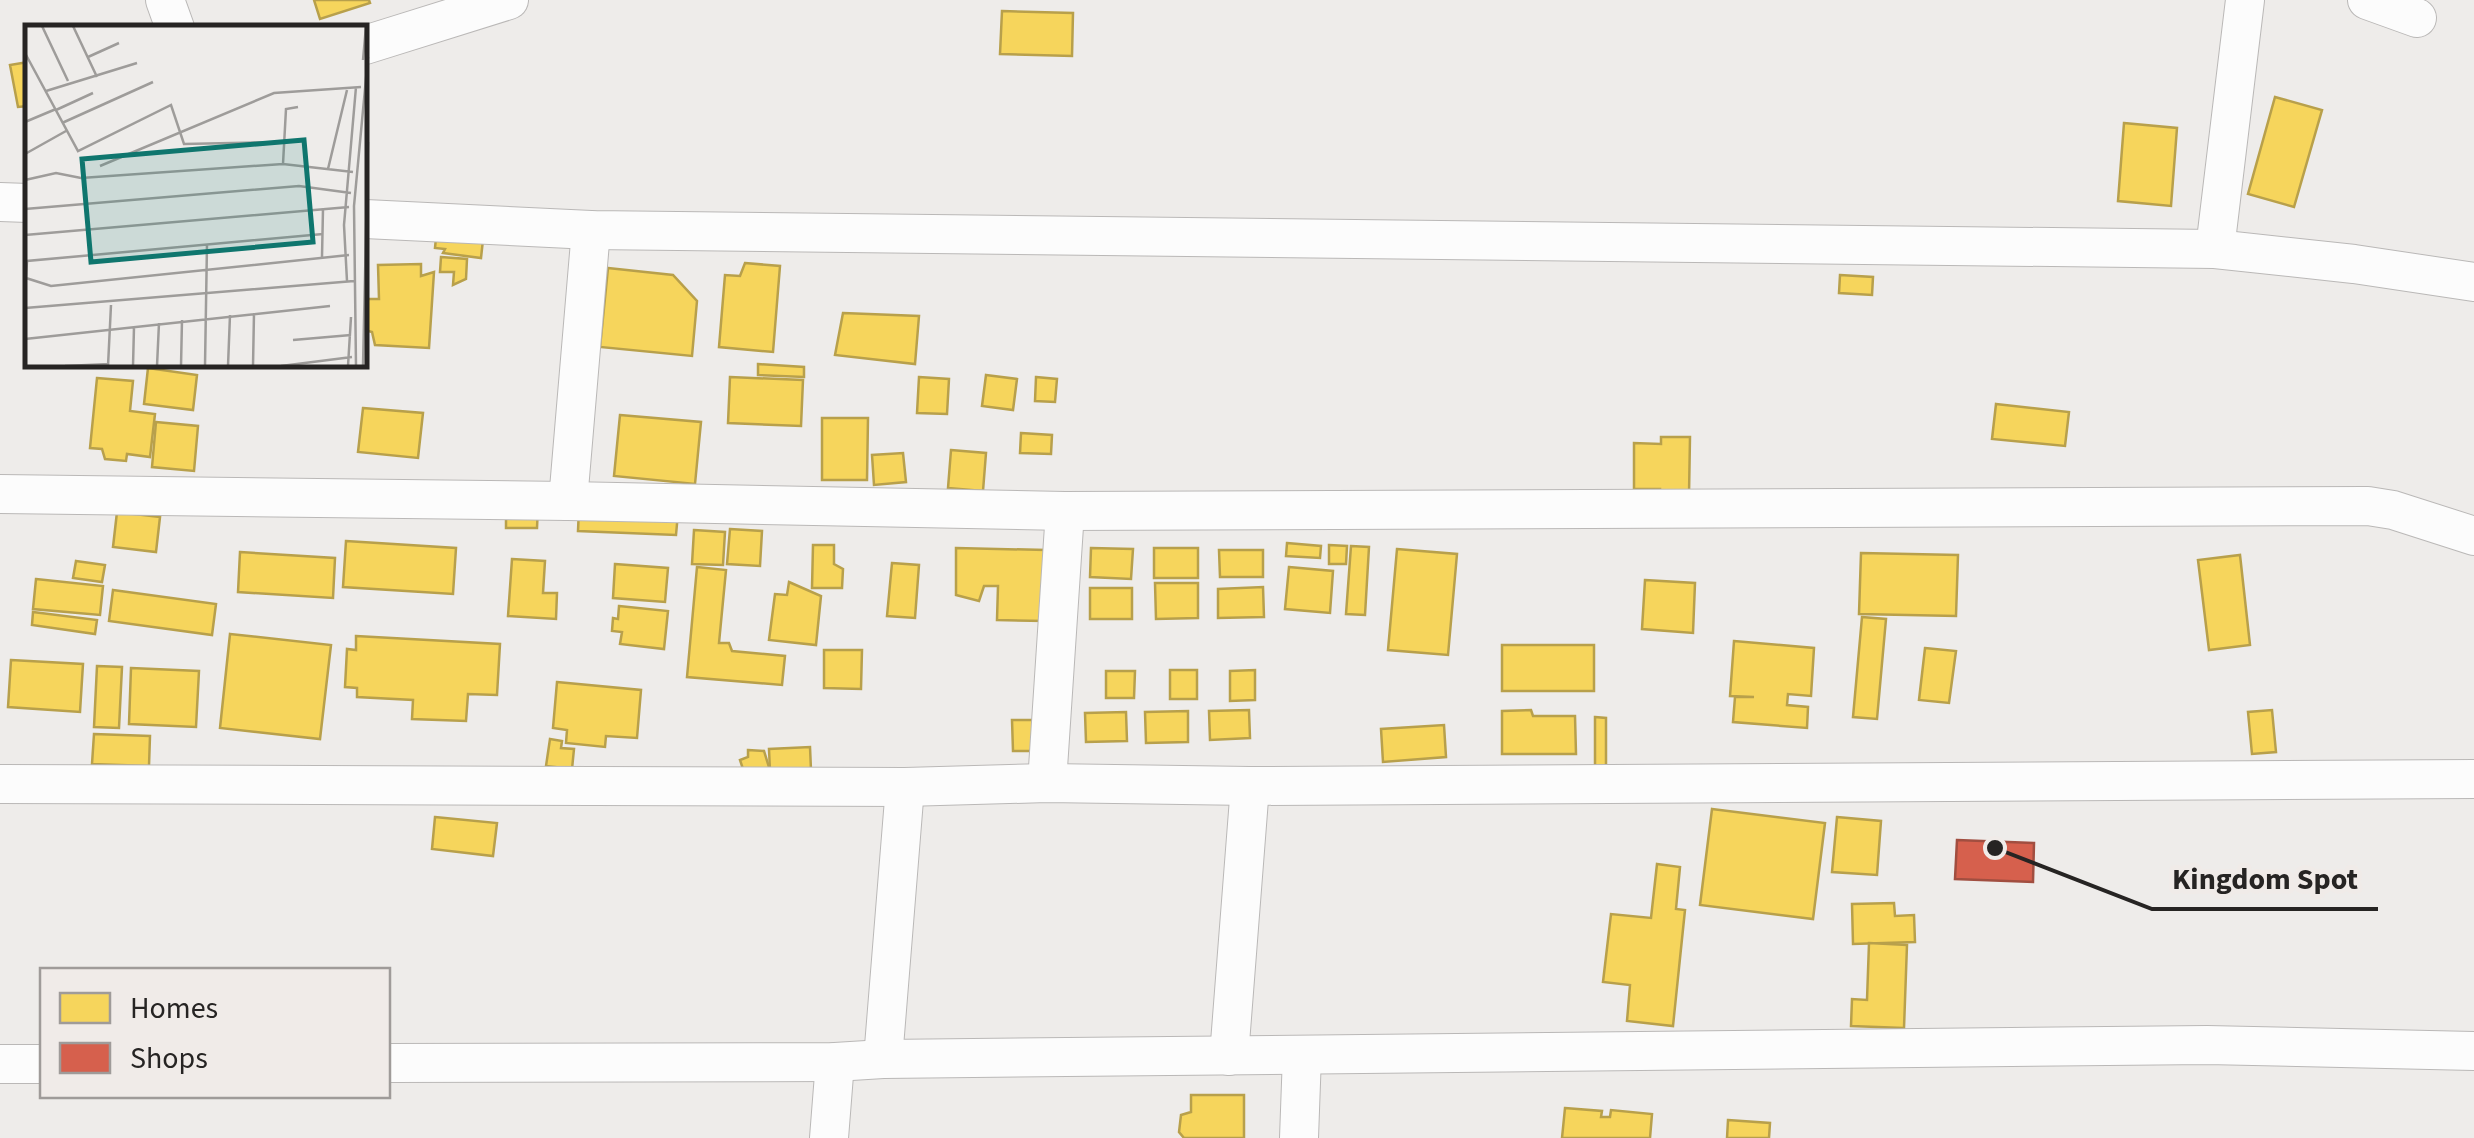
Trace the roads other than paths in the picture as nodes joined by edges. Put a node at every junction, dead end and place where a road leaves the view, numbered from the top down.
1 (165, 0) edge
2 (509, 0) edge
3 (2367, 0) edge
4 (2240, 1) edge
5 (2417, 18) dead end
6 (175, 25) edge
7 (368, 44) edge
8 (0, 202) edge
9 (25, 204) edge
10 (368, 220) edge
11 (592, 230) junction
12 (2215, 249) junction
13 (2474, 282) edge
14 (0, 494) edge
15 (568, 502) junction
16 (1065, 511) junction
17 (2474, 536) edge
18 (2474, 779) edge
19 (0, 784) edge
20 (1047, 784) junction
21 (1250, 786) junction
22 (905, 787) junction
23 (2474, 1051) edge
24 (1302, 1055) junction
25 (1228, 1056) junction
26 (883, 1059) junction
27 (835, 1062) junction
28 (390, 1063) edge
29 (0, 1064) edge
30 (40, 1064) edge
31 (830, 1138) edge
32 (1299, 1138) edge

1 - 6 street
2 - 7 street
3 - 5 street
4 - 12 street
8 - 9 street
10 - 11 street
11 - 12 street
11 - 15 street
12 - 13 street
14 - 15 street
15 - 16 street
16 - 17 street
16 - 20 street
18 - 21 street
19 - 22 street
20 - 21 street
20 - 22 street
21 - 25 street
22 - 26 street
23 - 24 street
24 - 25 street
24 - 32 street
25 - 26 street
26 - 27 street
27 - 28 street
27 - 31 street
29 - 30 street

